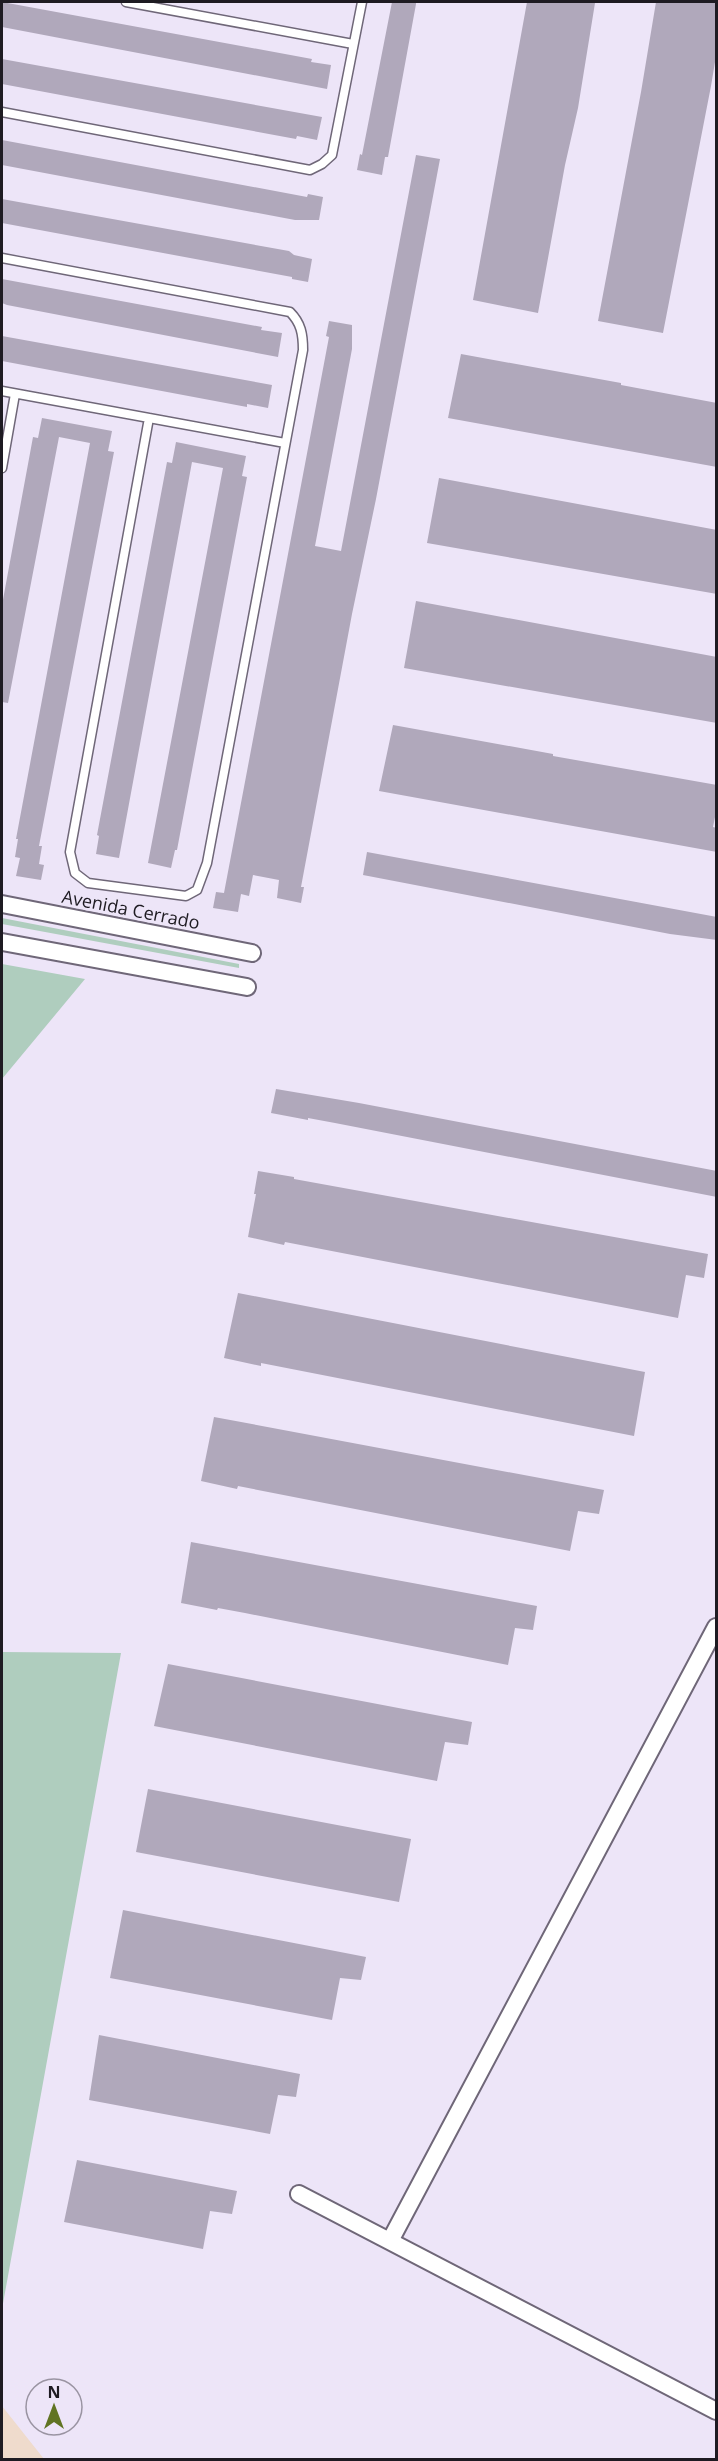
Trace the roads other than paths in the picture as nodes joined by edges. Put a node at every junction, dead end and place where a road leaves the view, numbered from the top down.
1 (126, 2) edge
2 (362, 2) edge
3 (353, 44) junction
4 (2, 112) edge
5 (2, 258) edge
6 (2, 391) edge
7 (15, 394) junction
8 (149, 418) junction
9 (285, 443) junction
10 (2, 468) edge
11 (2, 904) edge
12 (2, 942) edge
13 (252, 953) dead end
14 (247, 987) dead end
15 (717, 1627) edge
16 (299, 2194) dead end
17 (390, 2241) junction
18 (717, 2411) edge

1 - 3 lane
2 - 3 lane
3 - 4 lane
5 - 9 lane
6 - 7 lane
7 - 8 lane
7 - 10 lane
8 - 9 lane
8 - 9 lane
11 - 13 street, Avenida Cerrado
12 - 14 street
15 - 17 street
16 - 17 street
17 - 18 street

